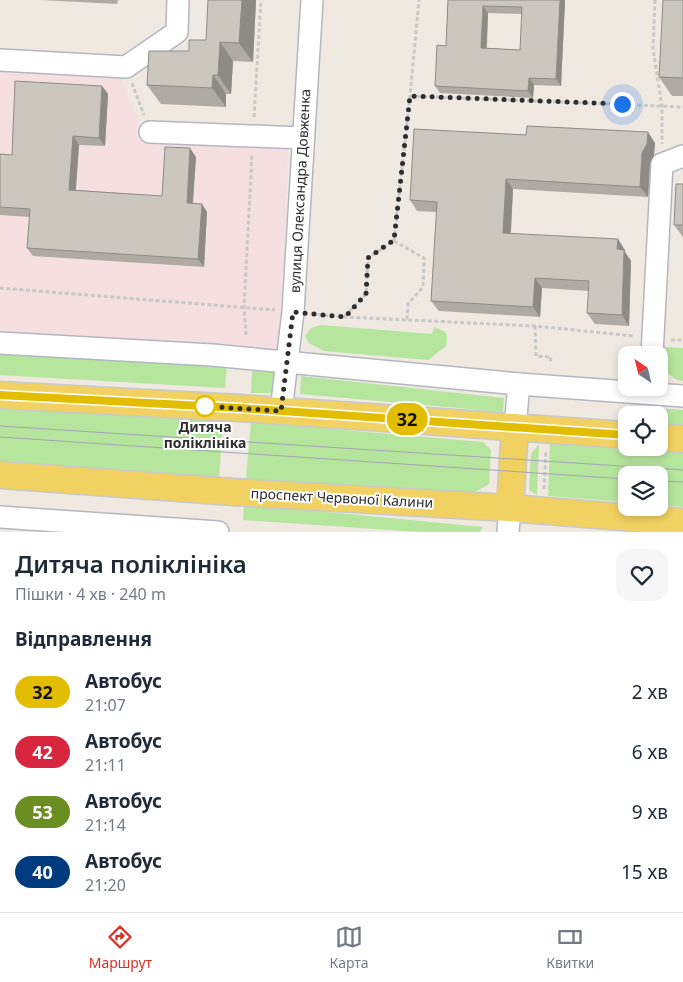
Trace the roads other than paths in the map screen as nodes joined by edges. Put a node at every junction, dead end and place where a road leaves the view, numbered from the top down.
1 (178, 0) edge
2 (312, 0) edge
3 (0, 60) edge
4 (150, 132) road end
5 (302, 138) junction
6 (683, 156) edge
7 (0, 343) edge
8 (647, 346) edge
9 (287, 363) junction
10 (519, 384) junction
11 (618, 389) edge
12 (668, 394) edge
13 (0, 395) edge
14 (683, 396) edge
15 (281, 411) junction
16 (515, 426) junction
17 (618, 434) edge
18 (668, 438) edge
19 (683, 439) edge
20 (0, 475) edge
21 (0, 517) edge
22 (509, 520) edge
23 (683, 522) edge
24 (218, 532) edge

1 - 3 street
2 - 5 street, вулиця Олександра Довженка
4 - 5 street
5 - 9 street, вулиця Олександра Довженка
6 - 8 street
7 - 9 street
9 - 10 street
9 - 15 street, вулиця Олександра Довженка
10 - 11 street
10 - 16 street
12 - 14 street
13 - 15 main road
15 - 16 main road
16 - 17 main road
16 - 22 main road
18 - 19 main road
20 - 22 main road, проспект Червоної Калини
21 - 24 street
22 - 23 main road, проспект Червоної Калини

